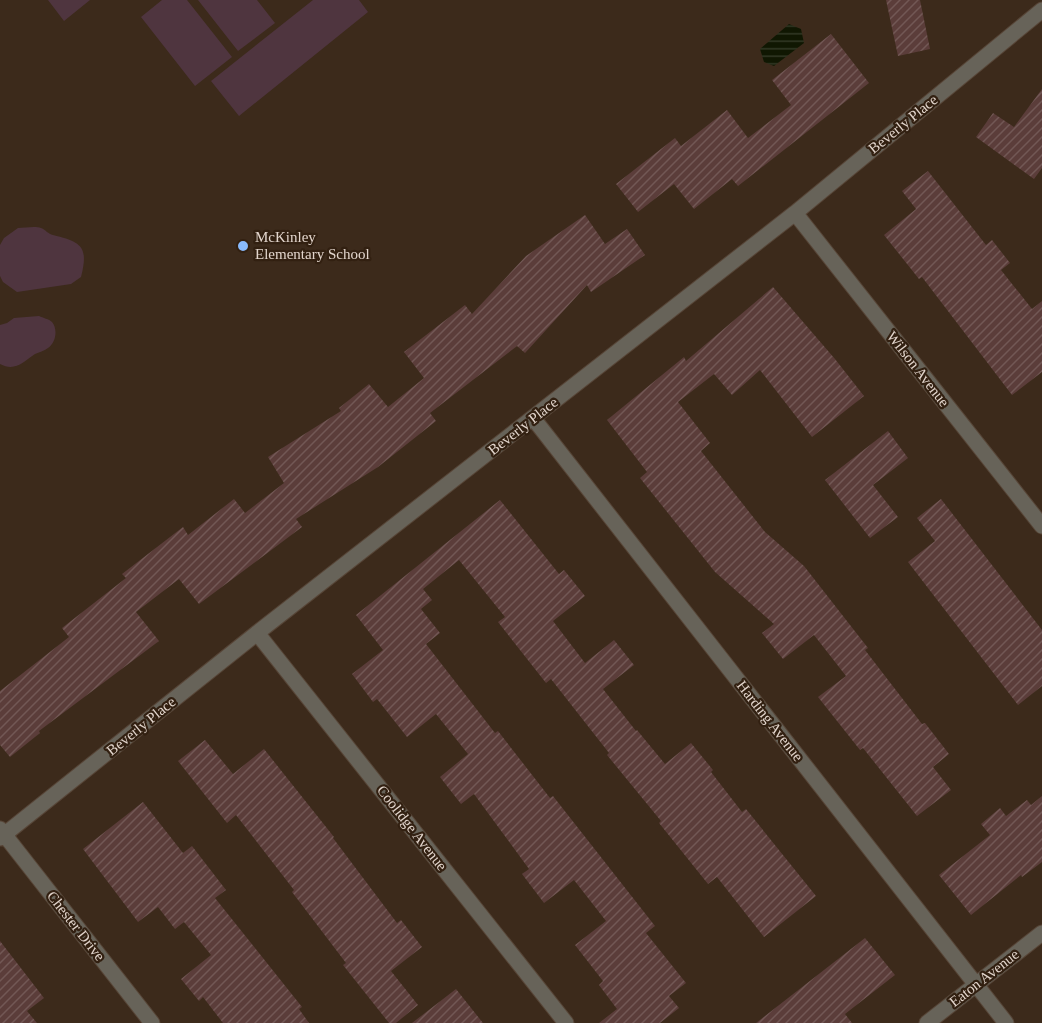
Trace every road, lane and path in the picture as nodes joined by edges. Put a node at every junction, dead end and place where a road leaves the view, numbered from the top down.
1 (1042, 10) edge
2 (795, 213) junction
3 (533, 418) junction
4 (1042, 526) edge
5 (257, 633) junction
6 (2, 834) edge
7 (1042, 933) edge
8 (976, 984) junction
9 (152, 1023) edge
10 (566, 1023) edge
11 (927, 1023) edge
12 (1006, 1023) edge

1 - 2 street, Beverly Place
2 - 3 street, Beverly Place
2 - 4 street, Wilson Avenue
3 - 5 street, Beverly Place
3 - 8 street, Harding Avenue
5 - 6 street, Beverly Place
5 - 10 street, Coolidge Avenue
6 - 9 street, Chester Drive
7 - 8 street, Eaton Avenue
8 - 11 street, Eaton Avenue
8 - 12 street, Harding Avenue

